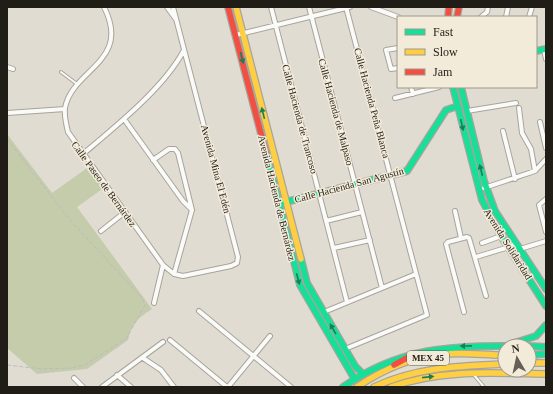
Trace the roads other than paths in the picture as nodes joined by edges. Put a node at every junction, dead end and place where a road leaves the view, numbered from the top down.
1 (104, 7) edge
2 (167, 7) edge
3 (173, 7) edge
4 (228, 7) edge
5 (236, 7) edge
6 (271, 7) edge
7 (309, 7) edge
8 (348, 7) edge
9 (371, 7) edge
10 (488, 7) edge
11 (482, 16) edge
12 (312, 17) junction
13 (397, 17) edge
14 (177, 22) junction
15 (276, 26) junction
16 (243, 33) junction
17 (236, 35) junction
18 (397, 48) edge
19 (184, 50) junction
20 (545, 50) edge
21 (546, 58) edge
22 (7, 67) edge
23 (397, 68) edge
24 (13, 69) dead end
25 (62, 72) dead end
26 (78, 84) junction
27 (411, 88) edge
28 (435, 88) edge
29 (453, 88) edge
30 (461, 88) edge
31 (413, 94) junction
32 (395, 98) dead end
33 (516, 103) dead end
34 (458, 106) junction
35 (519, 108) dead end
36 (65, 109) junction
37 (467, 111) junction
38 (7, 114) edge
39 (124, 119) junction
40 (540, 122) dead end
41 (503, 131) dead end
42 (546, 148) edge
43 (83, 154) junction
44 (546, 158) edge
45 (154, 160) junction
46 (535, 171) junction
47 (391, 175) junction
48 (515, 178) junction
49 (355, 184) junction
50 (486, 188) junction
51 (478, 191) junction
52 (319, 193) junction
53 (546, 199) edge
54 (285, 202) junction
55 (278, 204) junction
56 (192, 210) junction
57 (455, 211) dead end
58 (125, 212) junction
59 (362, 212) junction
60 (326, 221) junction
61 (101, 231) dead end
62 (546, 232) edge
63 (501, 236) junction
64 (460, 238) junction
65 (370, 240) junction
66 (546, 241) edge
67 (482, 242) dead end
68 (516, 243) junction
69 (509, 247) junction
70 (334, 248) junction
71 (520, 249) junction
72 (476, 257) junction
73 (163, 265) junction
74 (171, 273) junction
75 (416, 274) junction
76 (382, 288) junction
77 (546, 289) edge
78 (486, 296) dead end
79 (347, 302) junction
80 (154, 303) dead end
81 (546, 306) edge
82 (199, 311) dead end
83 (324, 312) junction
84 (464, 312) dead end
85 (546, 325) edge
86 (270, 336) dead end
87 (534, 338) edge
88 (170, 340) dead end
89 (163, 342) dead end
90 (497, 346) edge
91 (345, 349) junction
92 (414, 354) junction
93 (497, 354) edge
94 (253, 356) junction
95 (143, 358) junction
96 (497, 364) edge
97 (382, 372) junction
98 (362, 373) junction
99 (546, 374) edge
100 (117, 375) junction
101 (474, 375) junction
102 (74, 378) dead end
103 (354, 378) junction
104 (83, 387) edge
105 (102, 387) edge
106 (131, 387) edge
107 (174, 387) edge
108 (228, 387) edge
109 (291, 387) edge
110 (343, 387) edge
111 (357, 387) edge
112 (374, 387) edge
113 (391, 387) edge
114 (484, 387) edge

1 - 26 street
2 - 14 street
3 - 14 street, Avenida Mina El Edén
4 - 17 street, Avenida Hacienda de Bernárdez
5 - 16 street, Avenida Hacienda de Bernárdez
6 - 15 street, Calle Hacienda de Trancoso
7 - 12 street, Calle Hacienda de Malpaso
8 - 12 street
8 - 47 street, Calle Hacienda Peña Blanca
9 - 13 street
10 - 11 street
12 - 15 street
12 - 49 street, Calle Hacienda de Malpaso
14 - 19 street, Avenida Mina El Edén
15 - 16 street
15 - 52 street, Calle Hacienda de Trancoso
16 - 17 street
54 -> 16 street, Avenida Hacienda de Bernárdez
17 -> 55 street, Avenida Hacienda de Bernárdez
18 - 23 street
19 - 39 street
19 - 74 street, Avenida Mina El Edén
20 - 21 street
22 - 24 street
25 - 26 lane
26 - 36 street
27 - 31 street
28 - 31 street
29 - 34 street, Avenida Solidaridad
30 - 37 street, Avenida Solidaridad
31 - 32 street
33 - 37 street
34 - 47 street, Calle Hacienda San Agustín
34 -> 51 street, Avenida Solidaridad
35 - 46 street
36 - 38 street
36 - 43 street, Calle Paseo de Bernárdez
50 -> 37 street, Avenida Solidaridad
39 - 43 street
39 - 45 street
40 - 42 street
41 - 48 street
43 - 58 street, Calle Paseo de Bernárdez
44 - 46 street
45 - 56 street
45 - 56 street
46 - 48 street
47 - 49 street, Calle Hacienda San Agustín
47 - 75 street, Calle Hacienda Peña Blanca
48 - 50 street
49 - 52 street, Calle Hacienda San Agustín
49 - 59 street, Calle Hacienda de Malpaso
50 - 51 street
50 - 68 street, Avenida Solidaridad
51 - 63 street, Avenida Solidaridad
52 - 54 street, Calle Hacienda San Agustín
52 - 60 street, Calle Hacienda de Trancoso
53 - 62 street
54 - 55 street, Calle Hacienda San Agustín
54 - 83 street, Avenida Hacienda de Bernárdez
55 -> 103 street, Avenida Hacienda de Bernárdez
56 - 74 street
57 - 64 street
58 - 61 street
58 - 73 street, Calle Paseo de Bernárdez
59 - 60 street
59 - 65 street, Calle Hacienda de Malpaso
60 - 70 street, Calle Hacienda de Trancoso
63 - 67 street
63 - 69 street, Avenida Solidaridad
64 - 72 street
64 - 84 street
65 - 70 street
65 - 76 street, Calle Hacienda de Malpaso
66 - 71 street
68 - 69 street
68 - 71 street, Avenida Solidaridad
69 - 72 street
69 - 81 street, Avenida Solidaridad
70 - 79 street, Calle Hacienda de Trancoso
71 - 77 street, Avenida Solidaridad
72 - 78 street
73 - 74 street, Calle Paseo de Bernárdez
73 - 80 street
75 - 76 street
75 - 91 street, Calle Hacienda Peña Blanca
76 - 79 street
79 - 83 street
82 - 94 street
91 -> 83 street, Avenida Hacienda de Bernárdez
85 - 87 street
86 - 94 street
88 - 108 street
89 - 95 street
90 -> 92 street
91 - 98 street, Avenida Hacienda de Bernárdez
92 - 97 street
92 - 98 street
93 - 97 street, MEX 45
94 - 108 street
94 - 109 street
95 - 100 street
95 - 107 street
96 - 112 street, MEX 45
97 - 111 street, MEX 45
98 - 103 street
99 - 101 street
100 - 105 street
100 - 106 street
113 -> 101 street
101 - 114 lane
102 - 104 street
103 - 110 street

